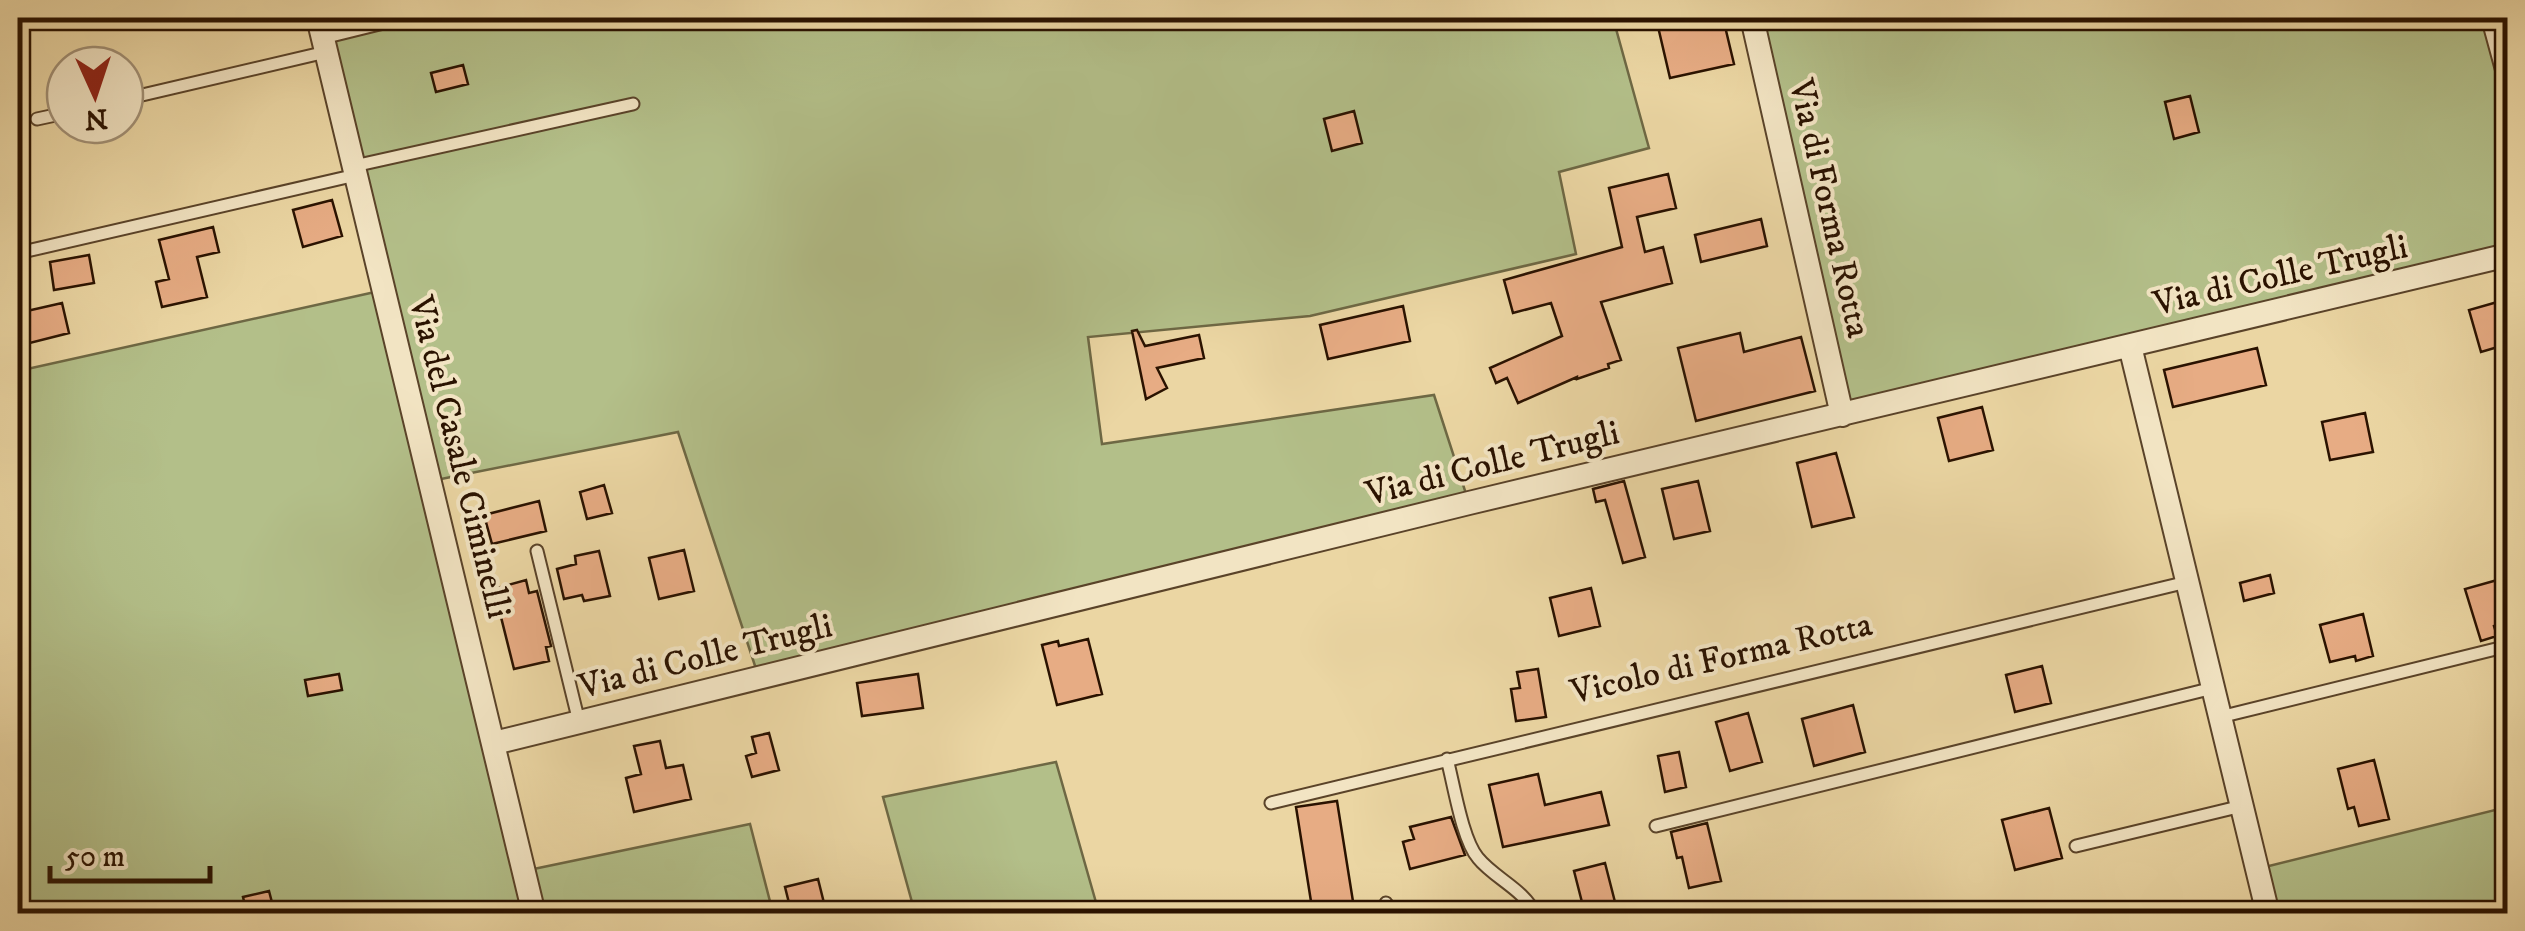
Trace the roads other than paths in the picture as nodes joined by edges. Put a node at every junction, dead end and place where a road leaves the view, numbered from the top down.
1 (404, 18) edge
2 (1752, 18) edge
3 (2493, 18) edge
4 (322, 36) edge
5 (2508, 73) edge
6 (145, 93) edge
7 (633, 104) dead end
8 (45, 118) edge
9 (37, 120) dead end
10 (355, 171) junction
11 (18, 253) edge
12 (2508, 255) edge
13 (2130, 346) junction
14 (1842, 415) junction
15 (536, 551) dead end
16 (2187, 582) junction
17 (2508, 646) edge
18 (2213, 688) junction
19 (2220, 717) junction
20 (579, 722) junction
21 (494, 743) junction
22 (1447, 759) junction
23 (1271, 802) dead end
24 (2242, 806) junction
25 (1656, 826) dead end
26 (2076, 846) dead end
27 (534, 914) edge
28 (1535, 914) edge
29 (2268, 914) edge

1 - 4 lane
2 - 14 street, Via di Forma Rotta
3 - 5 street
4 - 6 lane
4 - 10 street, Via del Casale Ciminelli
7 - 10 lane
8 - 9 lane
10 - 11 lane
10 - 21 street, Via del Casale Ciminelli
12 - 13 street, Via di Colle Trugli
13 - 14 street, Via di Colle Trugli
13 - 16 street
14 - 20 street, Via di Colle Trugli
15 - 20 lane
16 - 18 street
16 - 22 lane, Vicolo di Forma Rotta
17 - 19 lane
18 - 19 street
18 - 25 lane
19 - 24 street
20 - 21 street, Via di Colle Trugli
21 - 27 street, Via del Casale Ciminelli
22 - 23 lane, Vicolo di Forma Rotta
22 - 28 lane
24 - 26 lane
24 - 29 street

